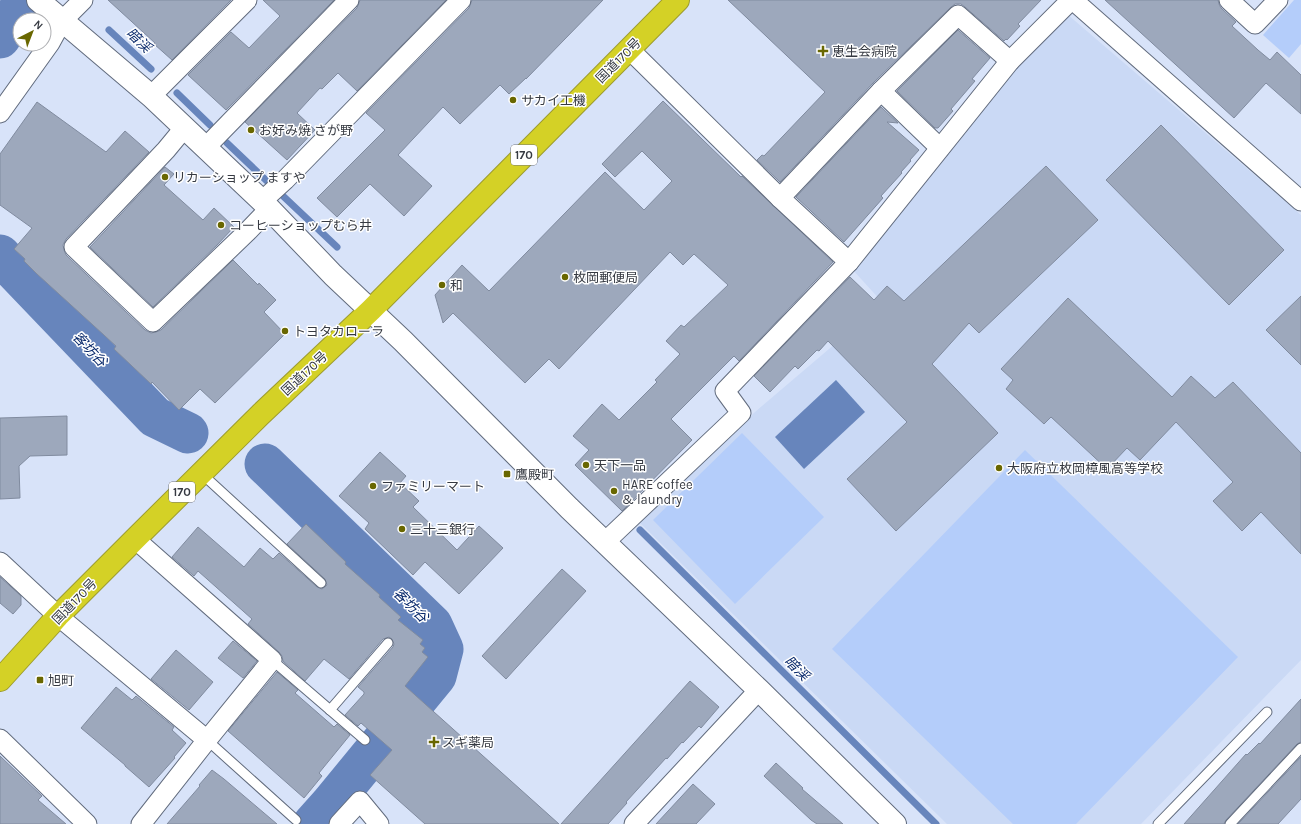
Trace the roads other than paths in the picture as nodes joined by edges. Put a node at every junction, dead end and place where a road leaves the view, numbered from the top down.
1 (38, 0) edge
2 (84, 0) edge
3 (246, 0) edge
4 (349, 0) edge
5 (461, 0) edge
6 (678, 0) edge
7 (1072, 0) edge
8 (1229, 0) edge
9 (1278, 0) edge
10 (58, 18) junction
11 (629, 48) junction
12 (1010, 62) junction
13 (881, 91) junction
14 (151, 96) junction
15 (0, 113) edge
16 (185, 127) junction
17 (206, 147) junction
18 (940, 148) junction
19 (780, 198) junction
20 (1301, 201) edge
21 (266, 205) junction
22 (849, 262) junction
23 (372, 310) junction
24 (201, 473) junction
25 (135, 539) junction
26 (605, 542) junction
27 (0, 562) edge
28 (321, 583) dead end
29 (58, 616) junction
30 (388, 643) dead end
31 (272, 660) junction
32 (0, 680) edge
33 (759, 690) junction
34 (330, 710) junction
35 (1267, 712) dead end
36 (0, 739) edge
37 (206, 740) junction
38 (365, 740) dead end
39 (1301, 748) edge
40 (296, 820) dead end
41 (87, 824) edge
42 (141, 824) edge
43 (339, 824) edge
44 (379, 824) edge
45 (634, 824) edge
46 (895, 824) edge
47 (1158, 824) edge
48 (1230, 824) edge

1 - 10 street
2 - 10 street
3 - 14 street
4 - 17 street
5 - 21 street
6 - 11 highway, 国道170号 / 170
7 - 12 street
7 - 20 street
8 - 9 street
10 - 14 street
10 - 15 street
11 - 19 street
11 - 23 highway, 国道170号 / 170
12 - 13 street
12 - 18 street
13 - 18 street
13 - 19 street
14 - 16 street
16 - 17 street
16 - 21 street
17 - 21 street
18 - 22 street
19 - 22 street
21 - 23 street
22 - 26 street
23 - 24 highway, 国道170号 / 170
23 - 26 street
24 - 25 highway, 国道170号 / 170
24 - 28 lane
25 - 29 highway, 国道170号 / 170
25 - 31 street
26 - 33 street
27 - 29 street
29 - 32 highway, 国道170号 / 170
29 - 37 street
30 - 34 lane
31 - 34 lane
31 - 37 street
33 - 45 street
33 - 46 street
34 - 38 lane
35 - 47 lane
36 - 41 street
37 - 40 lane
37 - 42 street
39 - 48 lane
43 - 44 street

